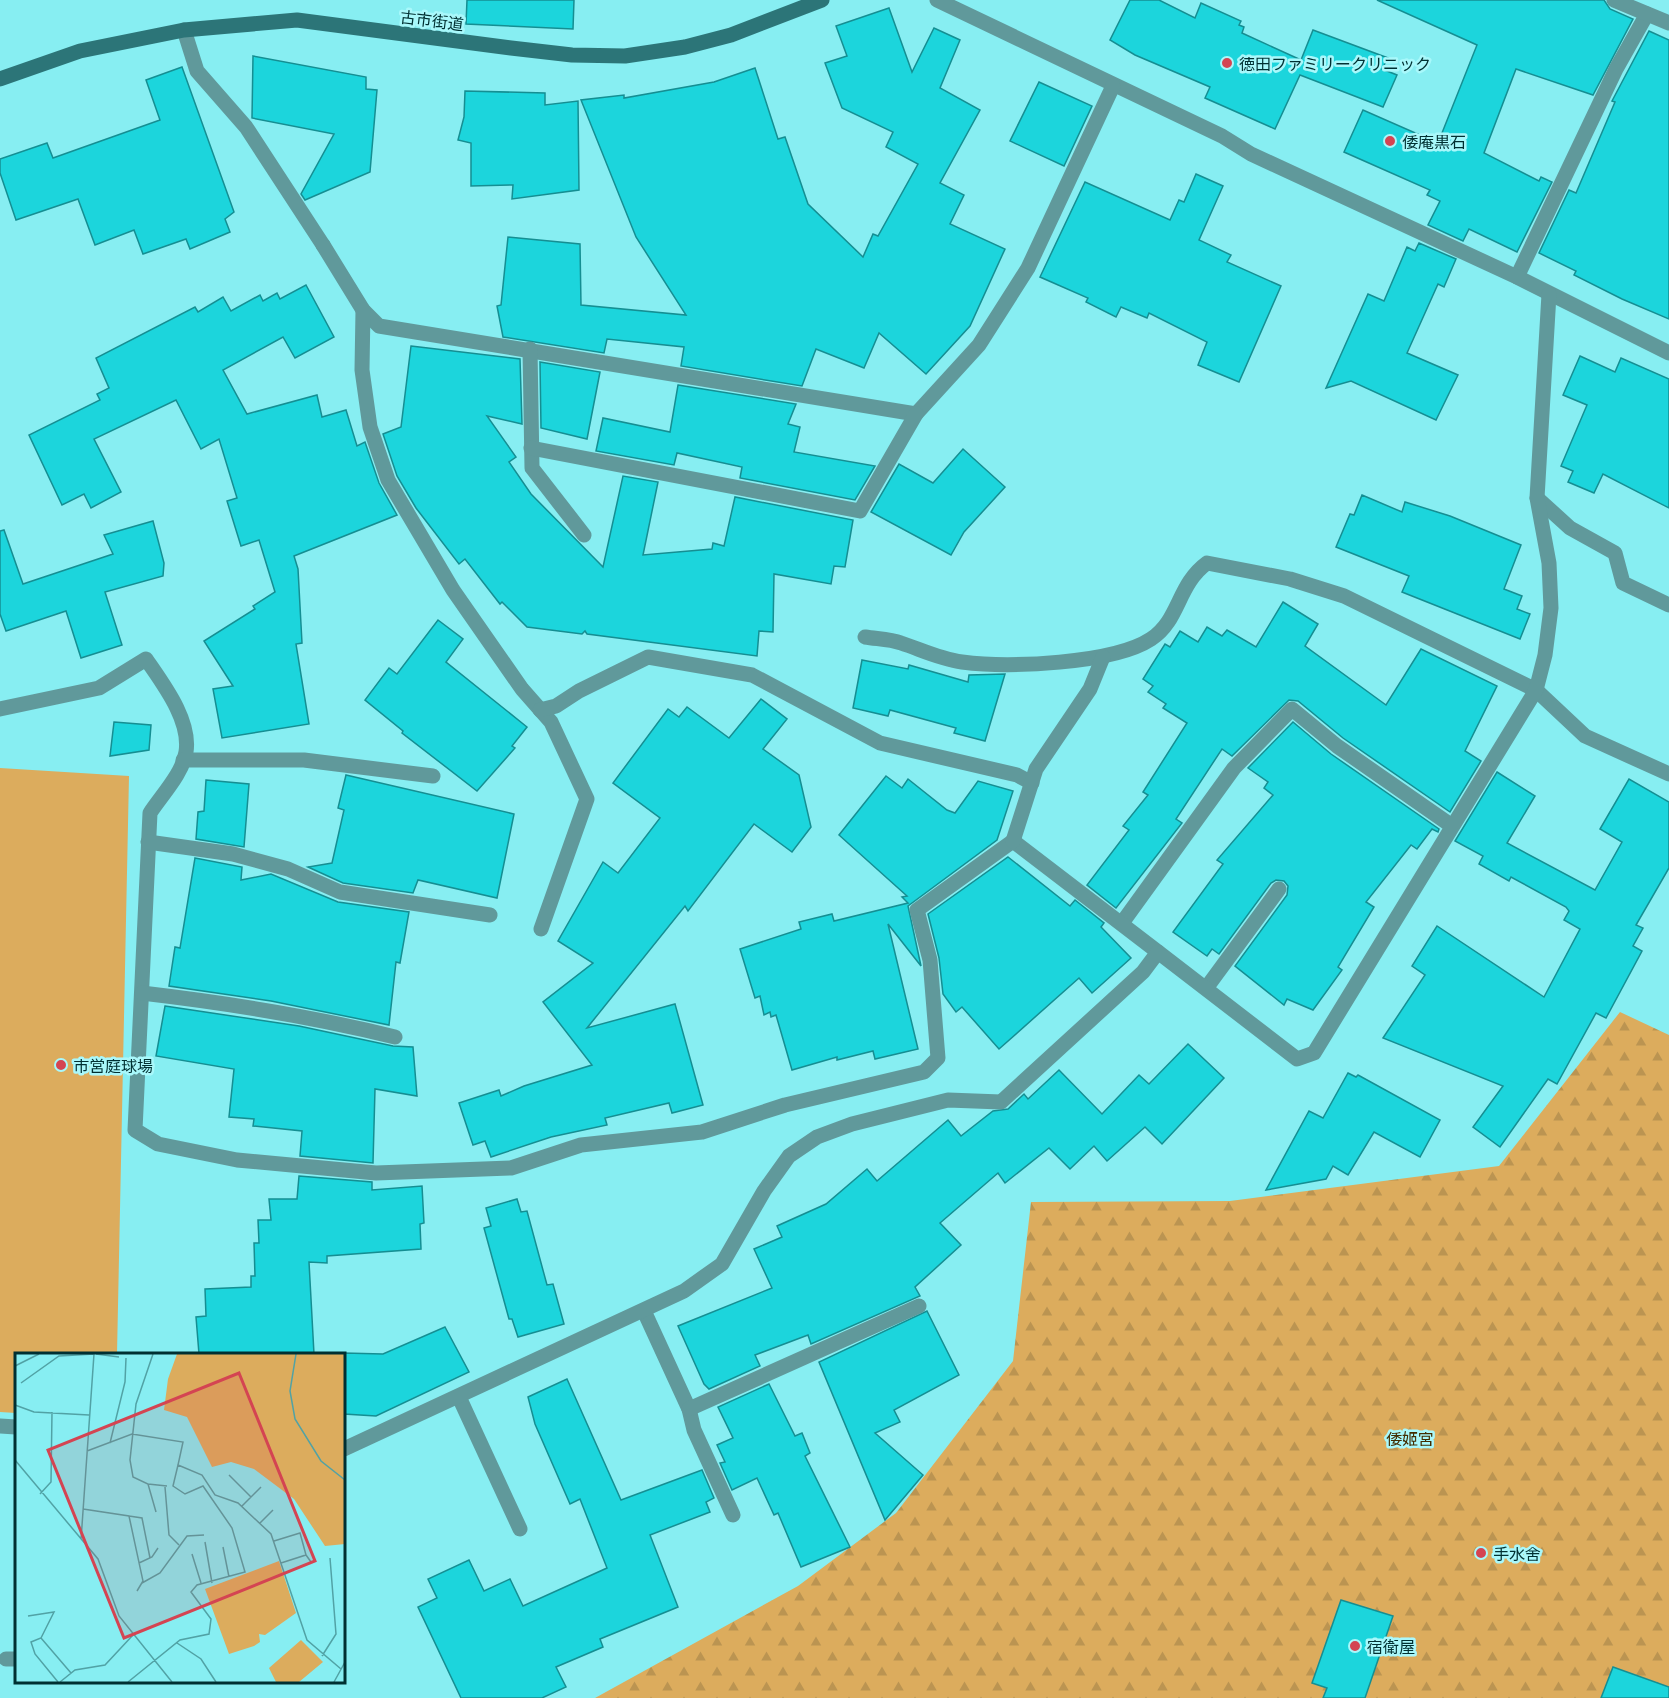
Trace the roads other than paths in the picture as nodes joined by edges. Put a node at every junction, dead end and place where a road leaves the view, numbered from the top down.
1 (822, 0) edge
2 (937, 0) edge
3 (1614, 0) edge
4 (1647, 14) junction
5 (1669, 23) edge
6 (184, 30) junction
7 (0, 79) edge
8 (1113, 86) junction
9 (1517, 277) junction
10 (1549, 294) junction
11 (363, 310) junction
12 (530, 349) junction
13 (1669, 353) edge
14 (916, 414) junction
15 (531, 448) junction
16 (1537, 498) junction
17 (584, 535) dead end
18 (1669, 604) edge
19 (865, 637) dead end
20 (1103, 657) junction
21 (1536, 690) junction
22 (0, 708) edge
23 (540, 710) junction
24 (183, 760) junction
25 (1669, 774) edge
26 (433, 776) dead end
27 (1032, 783) junction
28 (1452, 826) junction
29 (1013, 841) junction
30 (148, 842) junction
31 (1279, 889) dead end
32 (490, 915) dead end
33 (1122, 923) junction
34 (541, 929) dead end
35 (1158, 952) junction
36 (1207, 987) junction
37 (141, 993) junction
38 (395, 1037) dead end
39 (919, 1306) dead end
40 (644, 1311) junction
41 (459, 1397) junction
42 (689, 1409) junction
43 (0, 1426) edge
44 (15, 1427) edge
45 (345, 1449) edge
46 (733, 1515) dead end
47 (520, 1529) dead end

1 - 6 street, 古市街道
2 - 8 street
3 - 4 street
4 - 5 street
4 - 9 street
6 - 7 street, 古市街道
6 - 11 street
8 - 9 street
8 - 14 street
9 - 10 street
10 - 13 street
10 - 16 street
11 - 12 street
11 - 23 street
12 - 14 street
12 - 15 street
14 - 15 street
15 - 17 street
16 - 18 street
16 - 21 street
19 - 20 street
20 - 21 street
20 - 27 street
21 - 25 street
21 - 28 street
22 - 24 street
23 - 27 street
23 - 34 street
24 - 26 street
24 - 30 street
27 - 29 street
28 - 33 street
28 - 36 street
29 - 33 street
29 - 37 street
30 - 32 street
30 - 37 street
31 - 36 street
33 - 35 street
35 - 36 street
35 - 40 street
37 - 38 street
39 - 42 street
40 - 41 street
40 - 42 street
41 - 45 street
41 - 47 street
42 - 46 street
43 - 44 street

